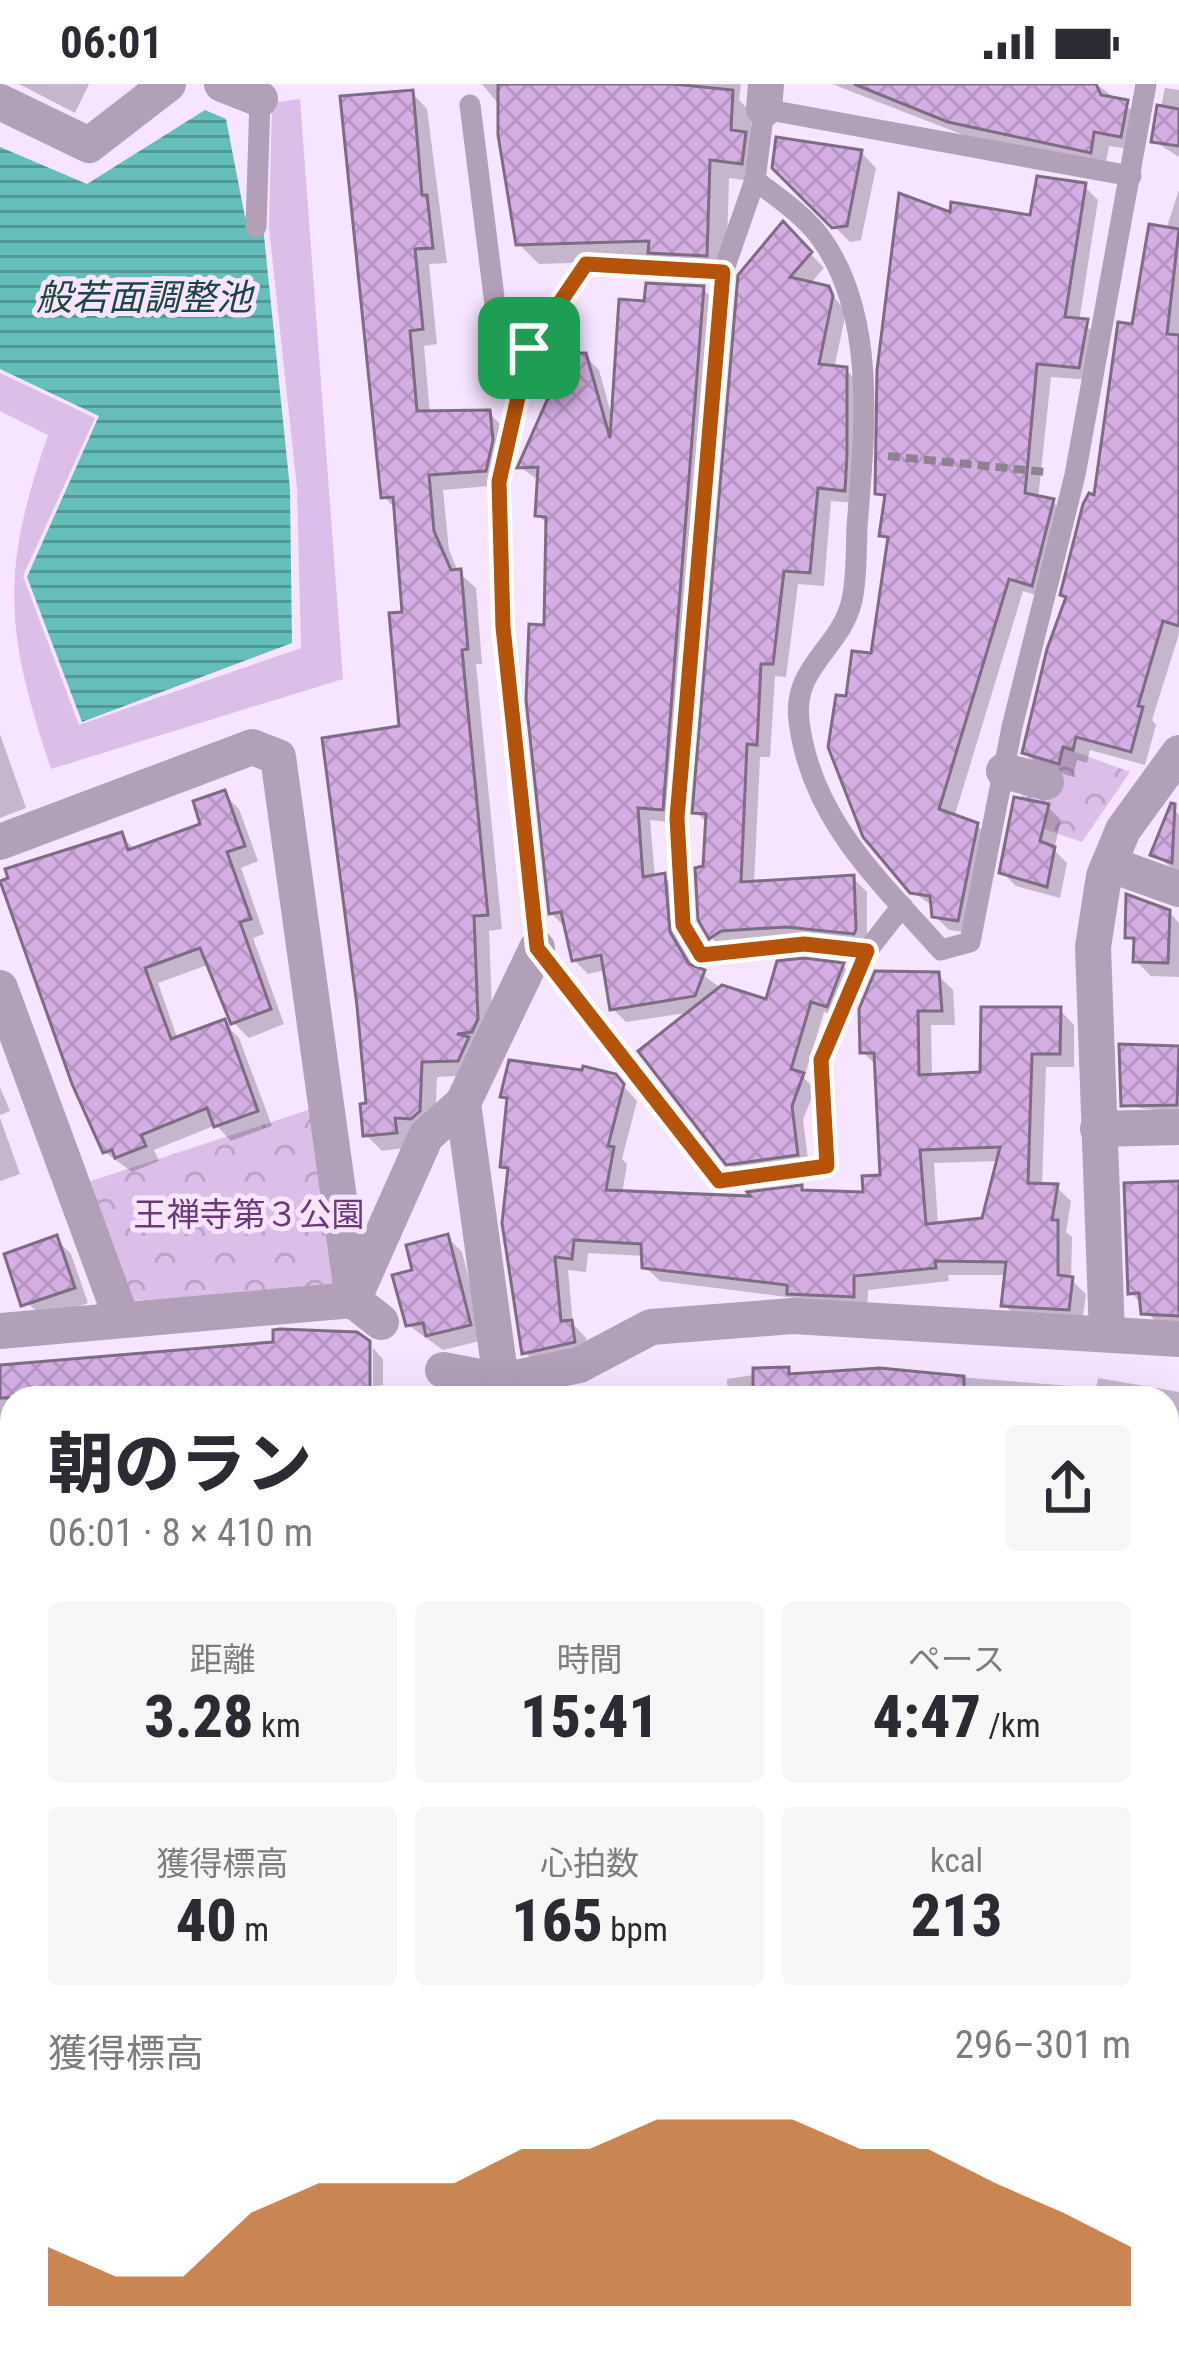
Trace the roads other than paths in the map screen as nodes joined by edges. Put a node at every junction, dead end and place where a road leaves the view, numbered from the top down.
1 (168, 84) edge
2 (222, 84) edge
3 (1146, 84) edge
4 (765, 96) edge
5 (260, 99) joint
6 (0, 102) edge
7 (470, 105) dead end
8 (1131, 176) junction
9 (755, 179) junction
10 (256, 227) dead end
11 (723, 272) junction
12 (525, 376) junction
13 (1179, 753) edge
14 (1004, 771) junction
15 (1046, 782) dead end
16 (0, 842) edge
17 (1109, 864) junction
18 (1179, 889) edge
19 (902, 906) junction
20 (537, 948) junction
21 (867, 951) junction
22 (0, 988) edge
23 (463, 1103) junction
24 (1179, 1127) edge
25 (1098, 1129) junction
26 (367, 1311) junction
27 (122, 1320) junction
28 (0, 1331) edge
29 (1107, 1334) junction
30 (1179, 1339) edge
31 (443, 1370) dead end
32 (501, 1381) junction

1 - 6 street
2 - 5 street
3 - 8 lane
4 - 8 lane
4 - 9 lane
5 - 10 lane
7 - 12 lane
8 - 14 lane
9 - 11 lane
9 - 19 lane
11 - 12 lane
11 - 21 lane
12 - 20 lane
13 - 17 street
14 - 15 street
14 - 19 lane
16 - 26 street
17 - 18 street
17 - 25 street
19 - 21 lane
20 - 21 lane
20 - 23 street
22 - 27 street
23 - 26 street
23 - 32 street
24 - 25 street
25 - 29 street
26 - 27 street
27 - 28 street
29 - 30 street
29 - 32 street
31 - 32 street

